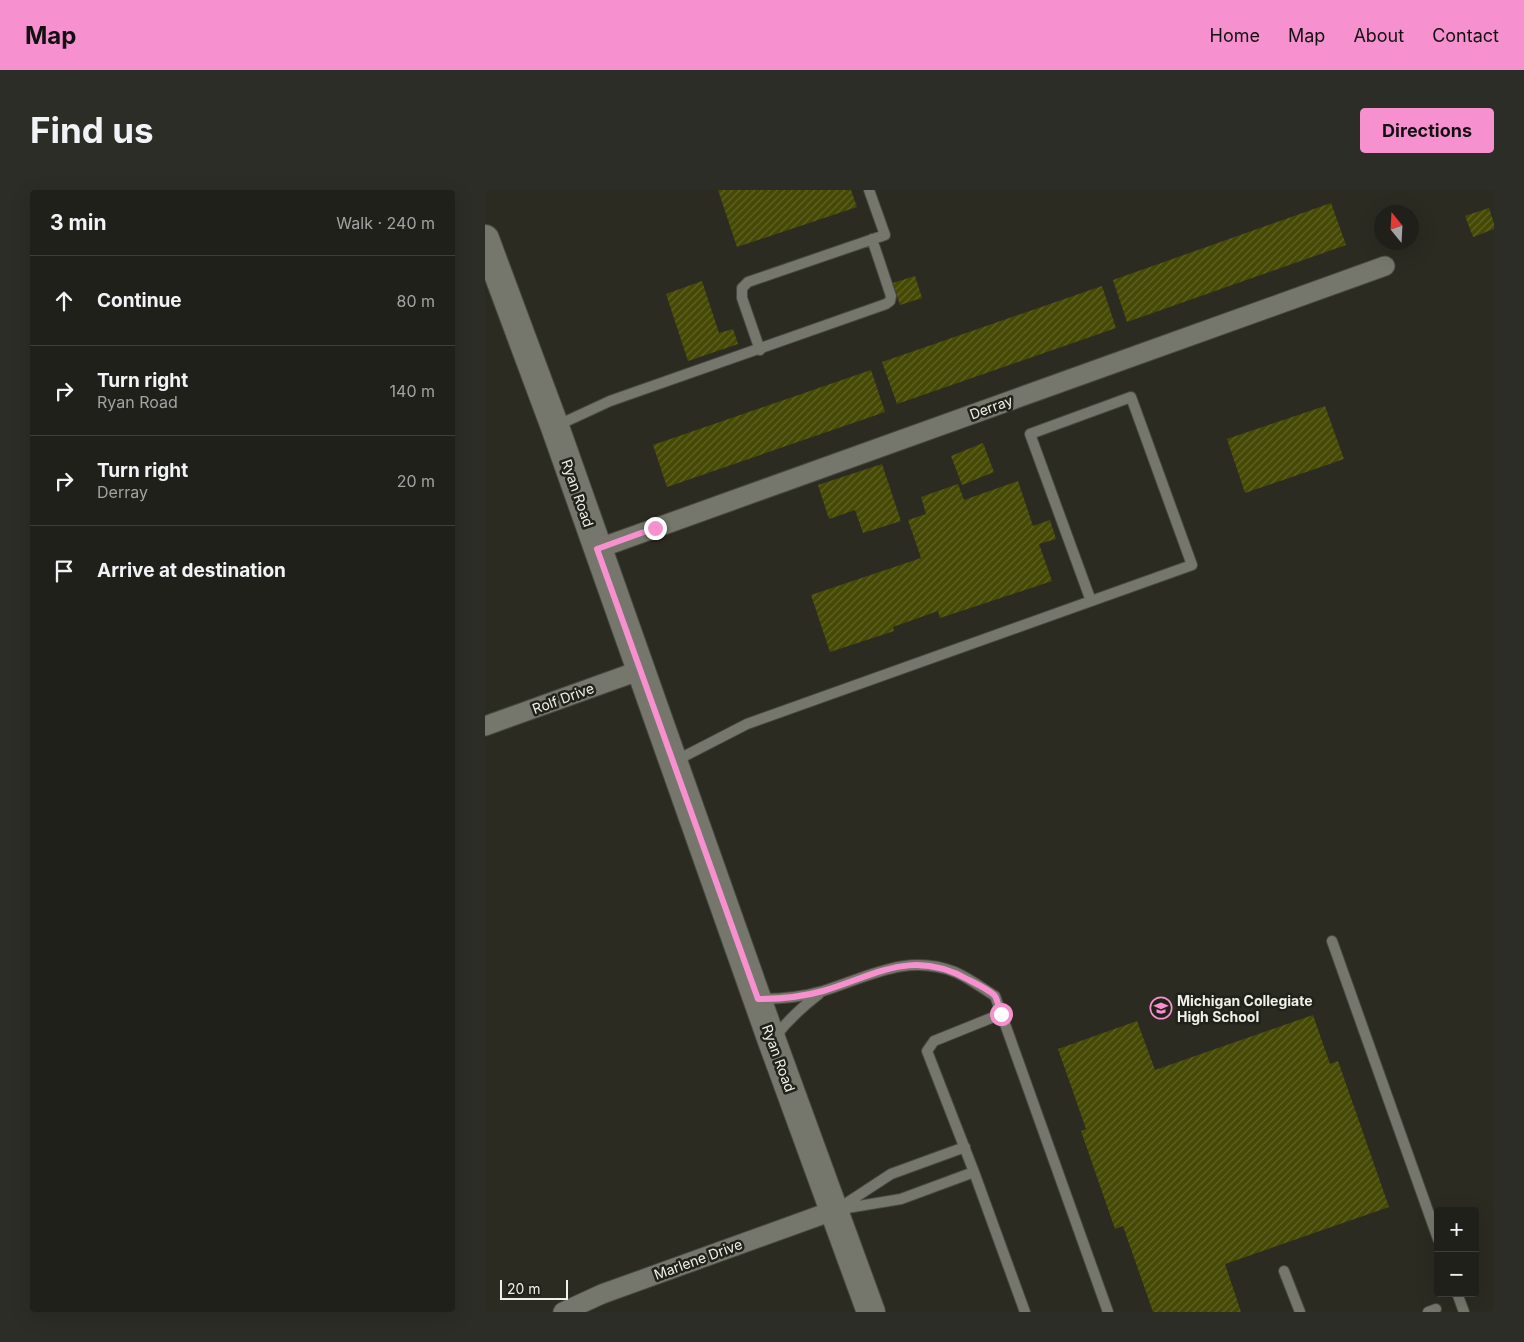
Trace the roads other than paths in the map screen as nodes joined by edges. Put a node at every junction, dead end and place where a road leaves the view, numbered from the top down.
1 (869, 190) edge
2 (485, 240) edge
3 (872, 240) junction
4 (1385, 266) dead end
5 (760, 350) junction
6 (555, 426) junction
7 (597, 549) junction
8 (1091, 601) junction
9 (641, 670) junction
10 (485, 726) edge
11 (674, 762) junction
12 (1332, 941) dead end
13 (822, 991) junction
14 (758, 999) junction
15 (1001, 1014) junction
16 (772, 1041) junction
17 (965, 1147) junction
18 (974, 1172) junction
19 (835, 1210) junction
20 (1434, 1228) edge
21 (1284, 1271) dead end
22 (1458, 1297) edge
23 (563, 1312) edge
24 (871, 1312) edge
25 (1025, 1312) edge
26 (1108, 1312) edge
27 (1300, 1312) edge
28 (1464, 1312) edge

1 - 3 lane
2 - 6 main road, Ryan Road
3 - 5 lane
3 - 5 lane
4 - 7 street, Derray
5 - 6 lane
6 - 7 main road, Ryan Road
7 - 9 main road, Ryan Road
8 - 8 lane
8 - 11 lane
9 - 10 street, Rolf Drive
9 - 11 main road, Ryan Road
11 - 14 main road, Ryan Road
12 - 20 lane
13 - 14 lane
13 - 15 lane
13 - 16 lane
14 - 16 main road, Ryan Road
15 - 17 lane
15 - 26 lane
16 - 19 main road, Ryan Road
17 - 18 lane
17 - 19 lane
18 - 19 lane
18 - 25 lane
19 - 23 street, Marlene Drive
19 - 24 main road, Ryan Road
21 - 27 lane
22 - 28 lane

